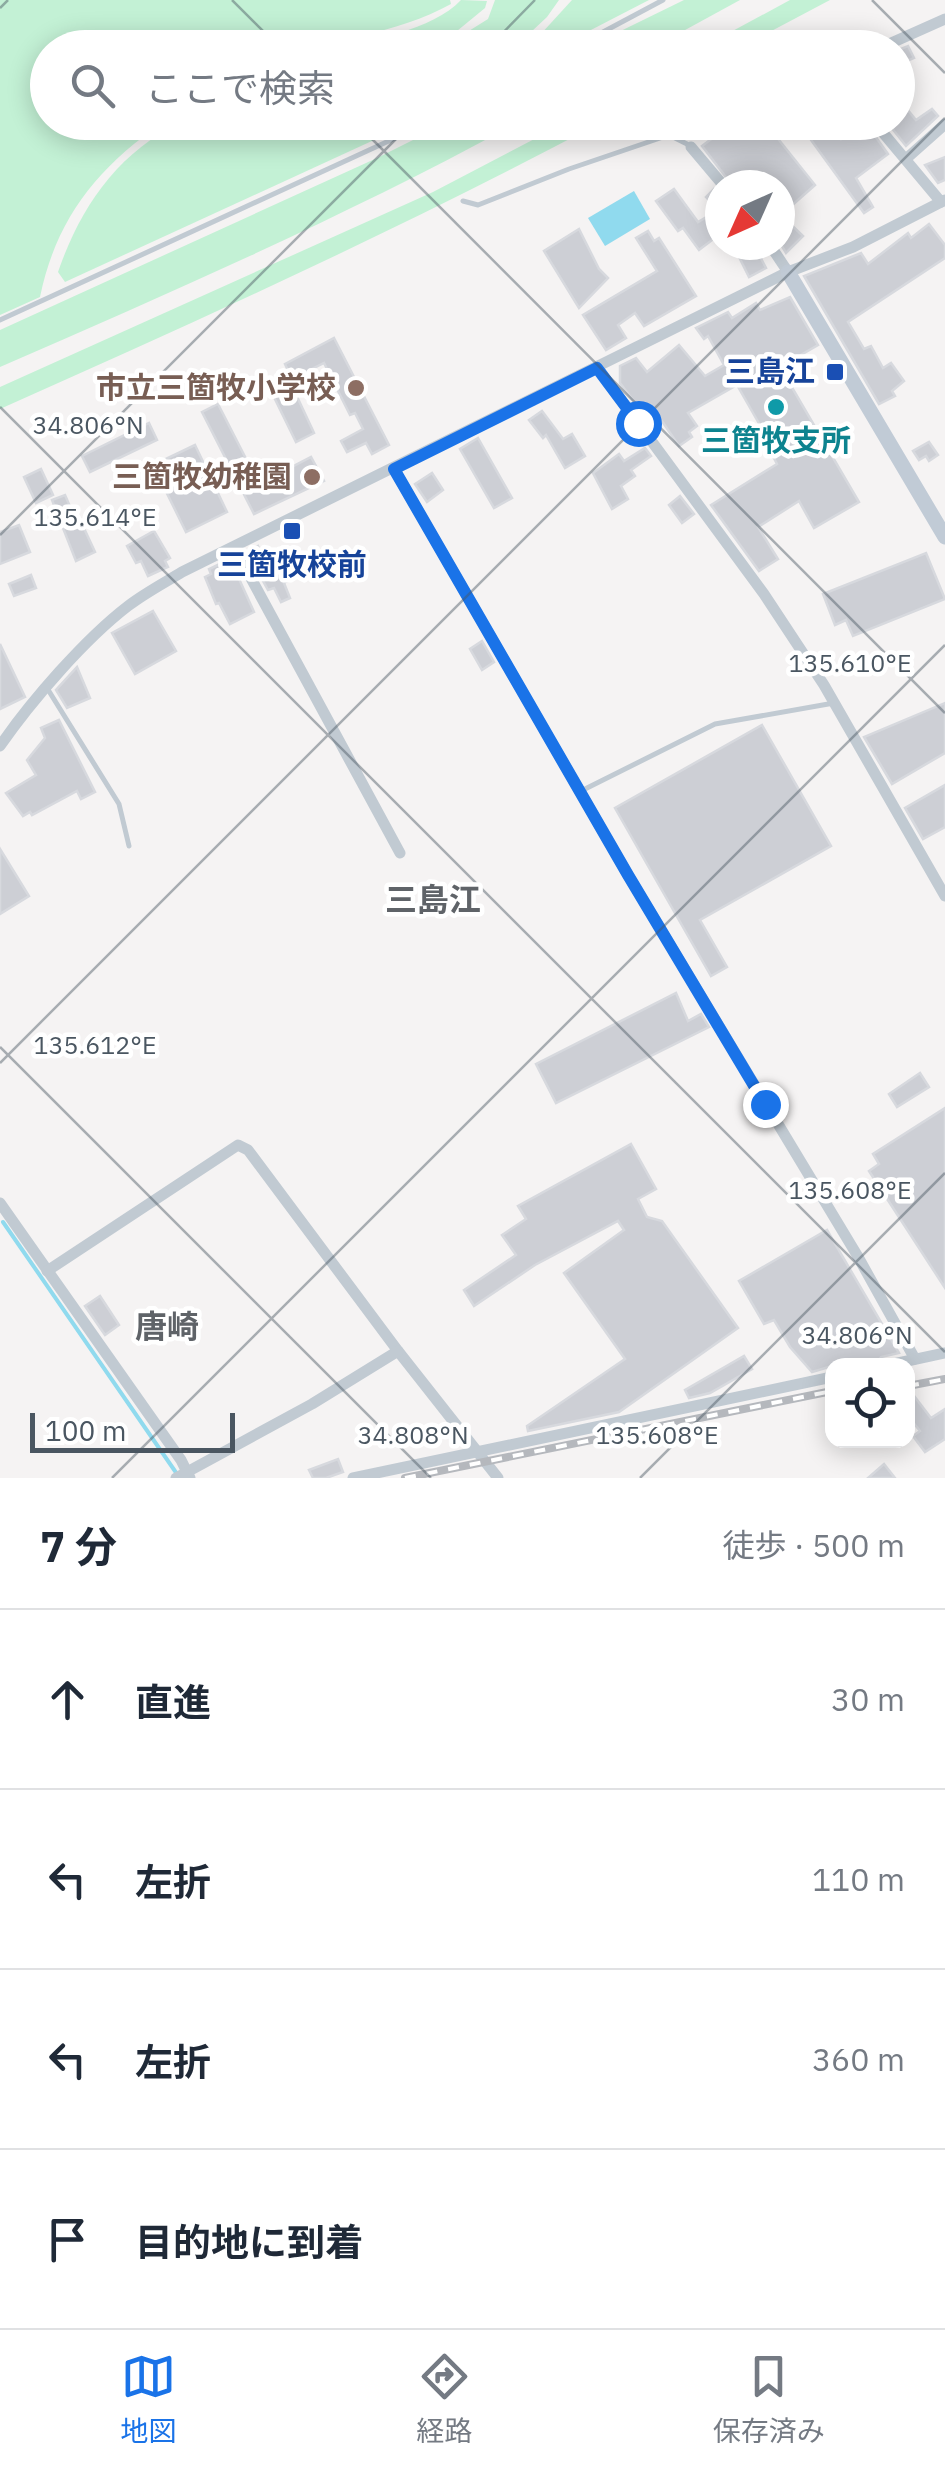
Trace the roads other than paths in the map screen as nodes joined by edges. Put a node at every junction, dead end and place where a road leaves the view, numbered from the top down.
1 (663, 0) edge
2 (945, 19) edge
3 (607, 30) edge
4 (915, 32) edge
5 (945, 124) edge
6 (391, 140) edge
7 (655, 140) edge
8 (679, 140) edge
9 (890, 140) edge
10 (691, 147) joint
11 (907, 158) junction
12 (711, 170) edge
13 (463, 201) dead end
14 (943, 201) edge
15 (780, 260) edge
16 (788, 272) junction
17 (0, 320) edge
18 (597, 368) junction
19 (394, 469) junction
20 (944, 534) edge
21 (234, 547) junction
22 (48, 688) junction
23 (834, 703) junction
24 (0, 746) edge
25 (580, 791) junction
26 (129, 846) dead end
27 (400, 853) dead end
28 (945, 896) edge
29 (0, 1203) edge
30 (47, 1271) junction
31 (398, 1352) junction
32 (945, 1353) edge
33 (914, 1358) edge
34 (915, 1359) edge
35 (825, 1378) edge
36 (478, 1452) junction
37 (184, 1476) edge
38 (353, 1478) edge
39 (498, 1478) edge

1 - 3 lane
2 - 4 street
5 - 11 street
6 - 17 lane
7 - 13 lane
8 - 10 lane
9 - 11 street
10 - 12 street
11 - 14 street
14 - 16 street
15 - 16 street
16 - 18 street
16 - 20 main road
18 - 19 street
18 - 23 street
19 - 21 street
19 - 25 street
21 - 22 street
21 - 27 street
22 - 24 street
22 - 26 lane
23 - 25 lane
23 - 28 street
25 - 33 street
29 - 30 street
30 - 31 street
30 - 37 street
31 - 36 street
31 - 37 street
32 - 34 street
35 - 36 street
36 - 38 street
36 - 39 street

